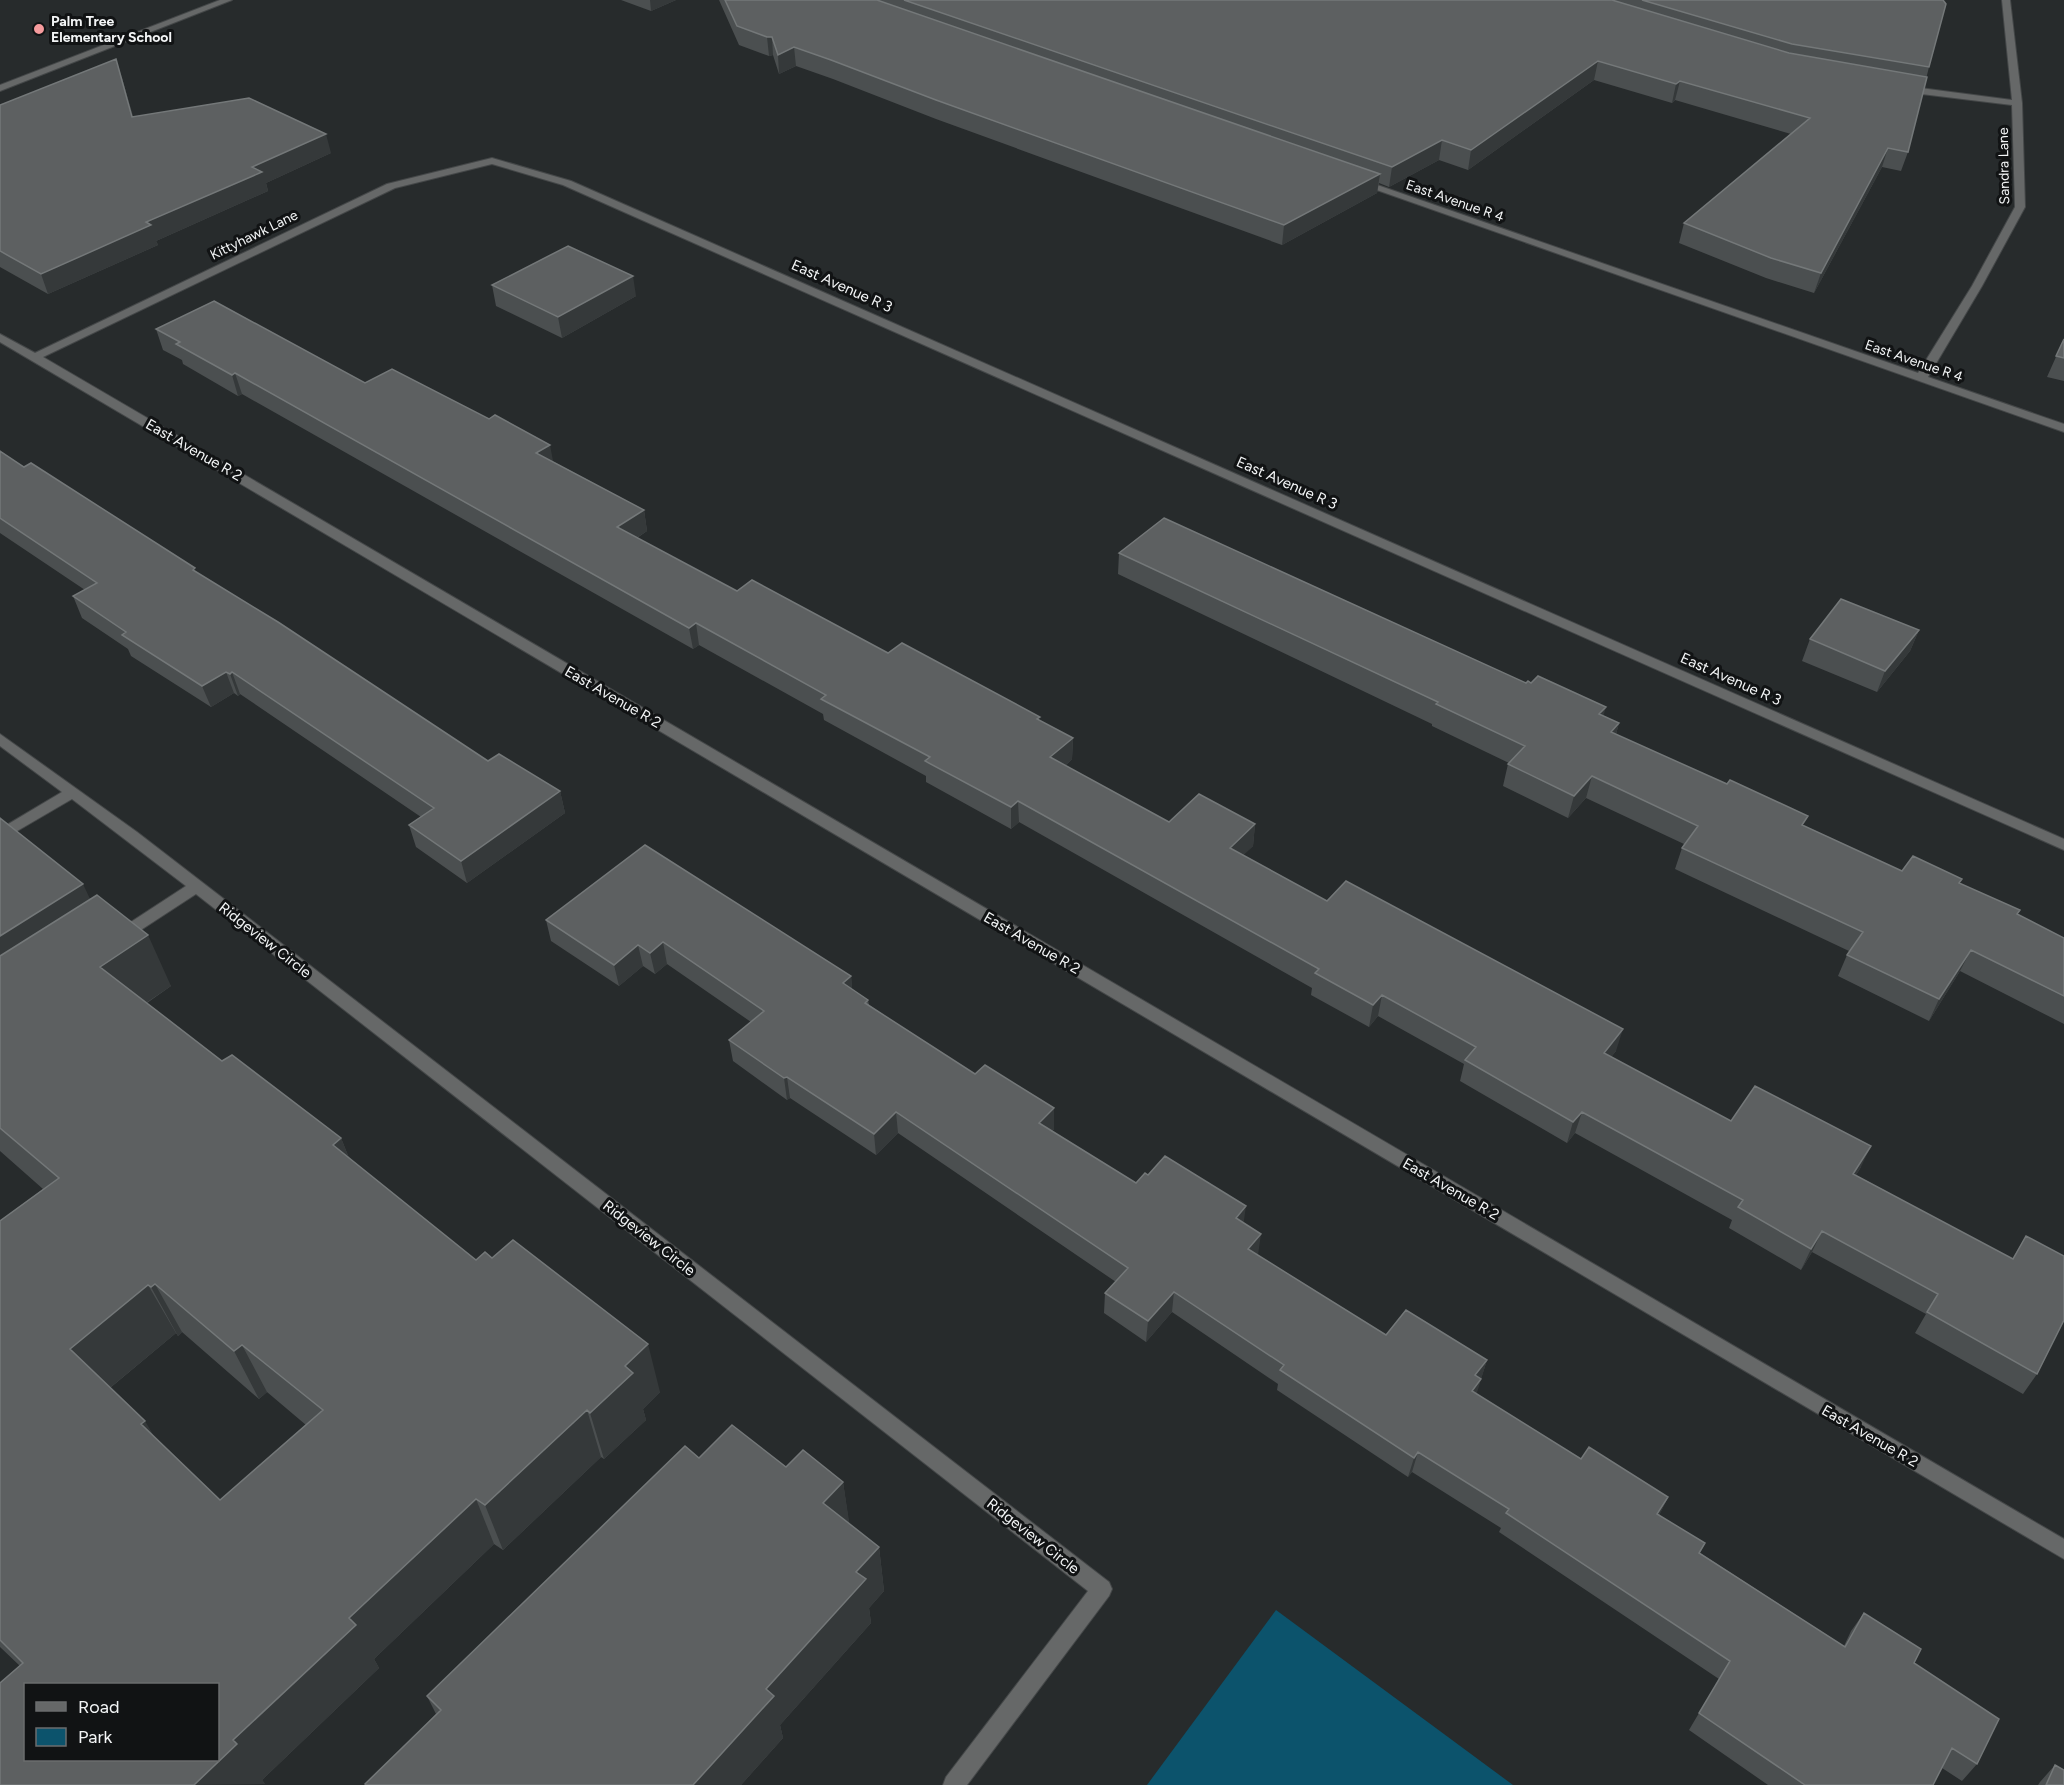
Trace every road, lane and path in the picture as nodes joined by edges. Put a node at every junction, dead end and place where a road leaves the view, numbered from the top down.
1 (228, 0) edge
2 (2006, 0) edge
3 (0, 88) edge
4 (1900, 88) edge
5 (2017, 103) junction
6 (492, 161) joint
7 (1346, 177) edge
8 (0, 337) edge
9 (35, 357) junction
10 (1922, 378) junction
11 (2064, 428) edge
12 (0, 739) edge
13 (72, 792) junction
14 (0, 836) edge
15 (2064, 845) edge
16 (197, 886) junction
17 (108, 944) edge
18 (2064, 1550) edge
19 (954, 1785) edge

1 - 3 street
2 - 5 street, Sandra Lane
4 - 5 street
5 - 10 street, Sandra Lane
6 - 9 street, Kittyhawk Lane
6 - 15 street, East Avenue R 3
7 - 10 street, East Avenue R 4
8 - 9 street, East Avenue R 2
9 - 18 street, East Avenue R 2
10 - 11 street, East Avenue R 4
12 - 13 street, Ridgeview Circle
13 - 14 street
13 - 16 street, Ridgeview Circle
16 - 17 street
16 - 19 street, Ridgeview Circle

